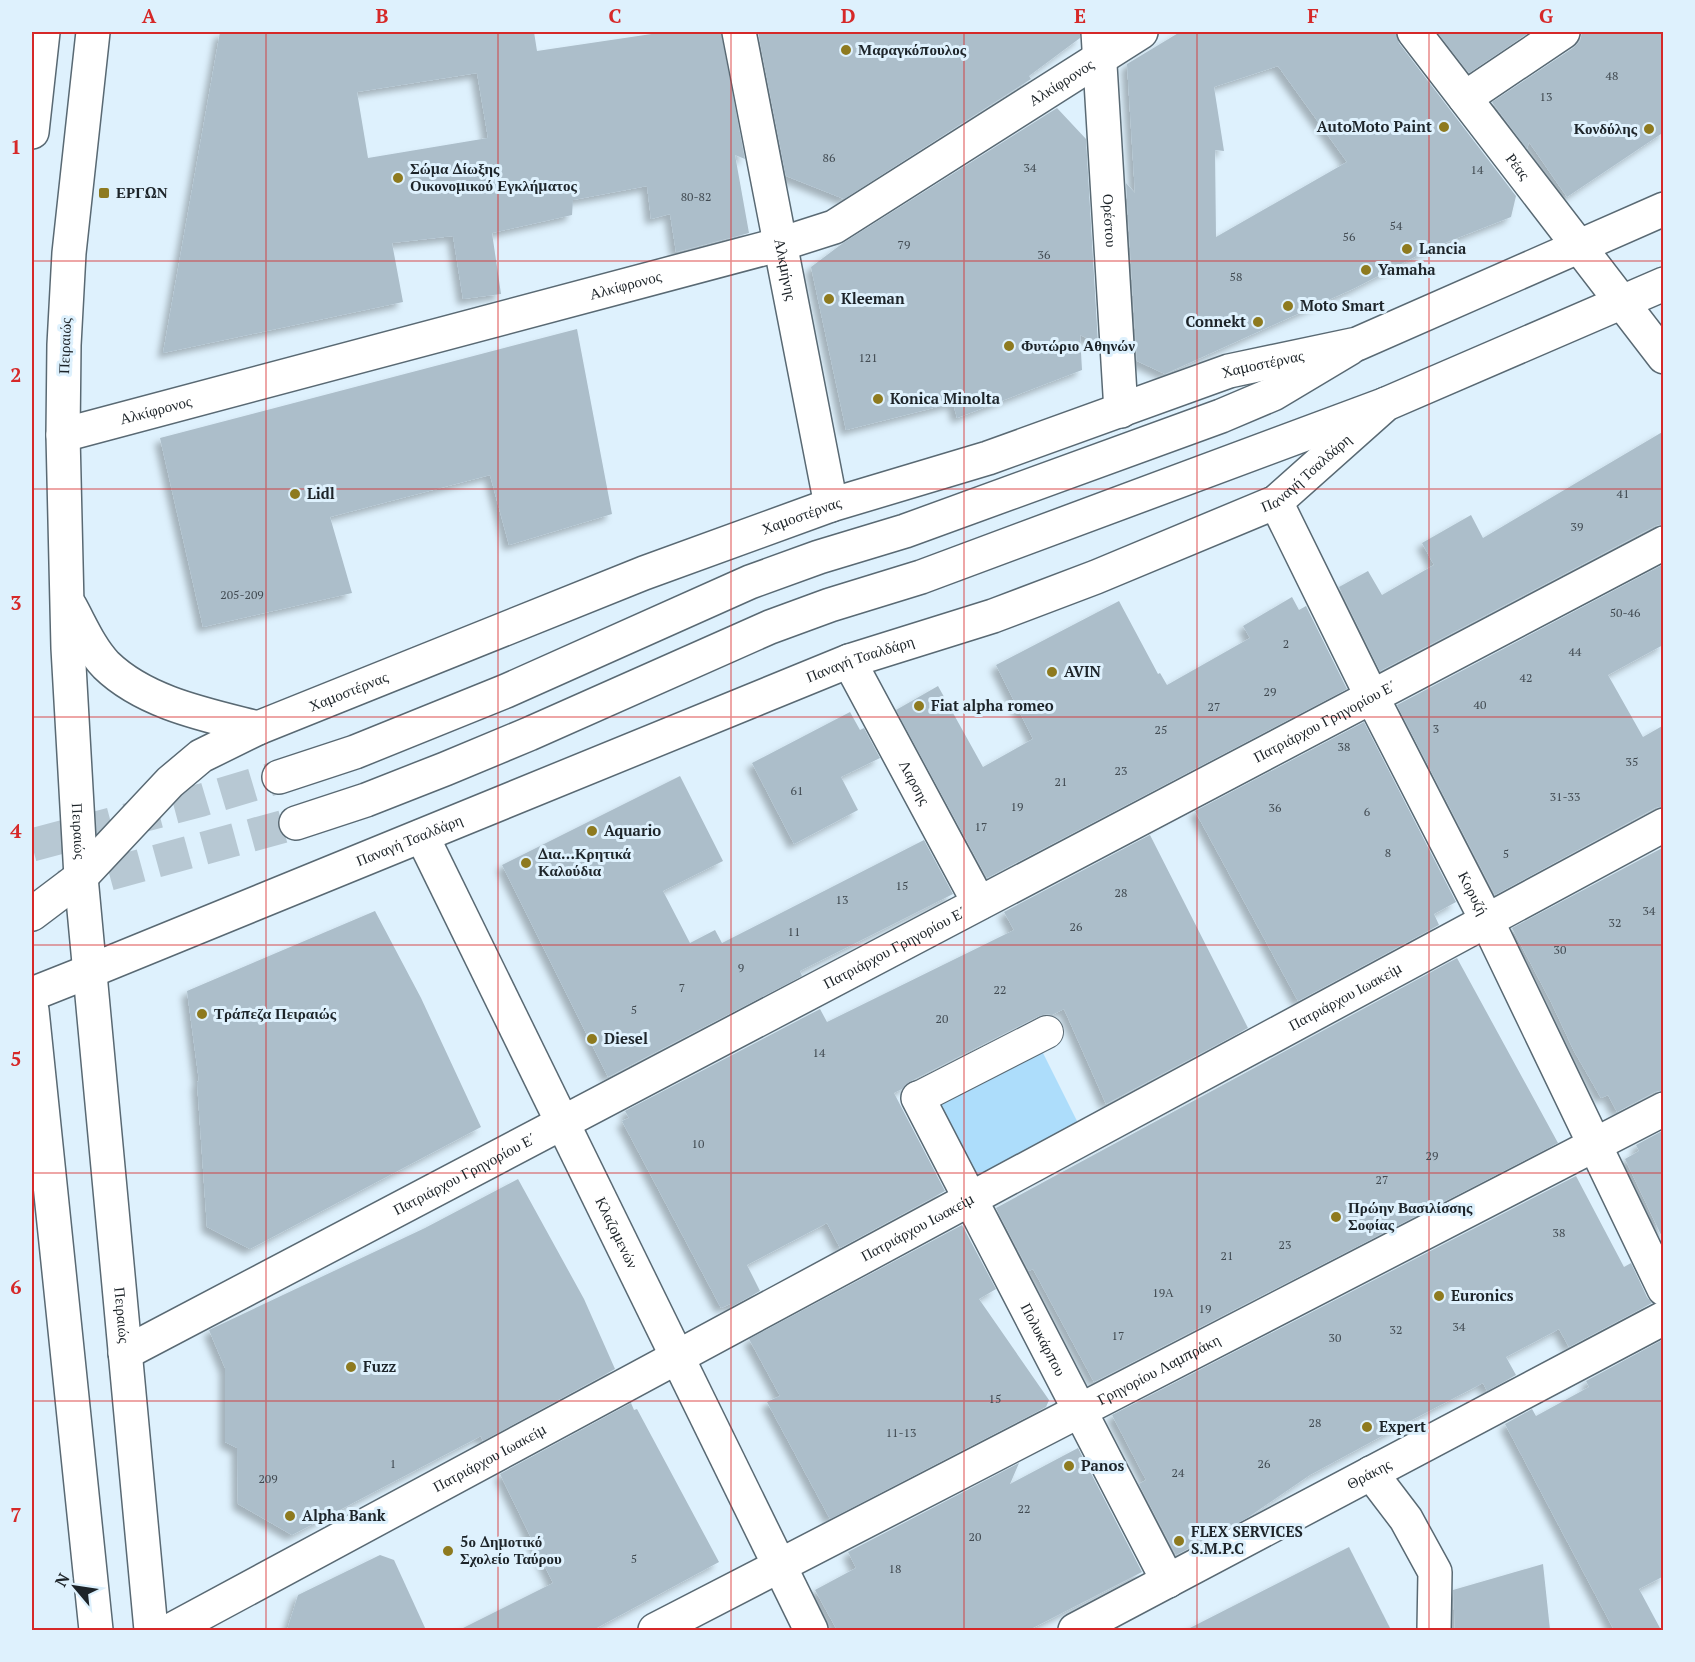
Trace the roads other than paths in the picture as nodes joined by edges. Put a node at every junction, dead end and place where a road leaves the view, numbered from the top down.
1 (43, 32) edge
2 (93, 32) edge
3 (739, 32) edge
4 (1141, 32) edge
5 (1414, 32) edge
6 (1563, 32) edge
7 (1098, 45) edge
8 (1465, 98) junction
9 (32, 132) edge
10 (1664, 209) edge
11 (781, 244) junction
12 (1579, 246) junction
13 (1664, 284) edge
14 (1621, 302) junction
15 (1357, 344) junction
16 (1664, 357) edge
17 (1386, 404) junction
18 (1121, 411) junction
19 (63, 435) junction
20 (1276, 502) junction
21 (831, 505) junction
22 (1664, 543) edge
23 (68, 602) junction
24 (849, 661) junction
25 (1371, 697) junction
26 (258, 728) junction
27 (279, 777) tunnel mouth
28 (296, 823) tunnel mouth
29 (1664, 825) edge
30 (422, 836) junction
31 (81, 877) junction
32 (979, 903) junction
33 (32, 914) edge
34 (1487, 921) junction
35 (90, 971) junction
36 (32, 994) edge
37 (32, 1010) edge
38 (1047, 1032) dead end
39 (918, 1098) joint
40 (1664, 1109) edge
41 (562, 1123) junction
42 (1594, 1144) junction
43 (970, 1199) junction
44 (1664, 1289) edge
45 (1664, 1318) edge
46 (125, 1353) junction
47 (677, 1357) junction
48 (1078, 1412) junction
49 (1371, 1473) junction
50 (780, 1566) junction
51 (1168, 1581) junction
52 (96, 1630) edge
53 (151, 1630) edge
54 (171, 1630) edge
55 (655, 1630) edge
56 (811, 1630) edge
57 (1075, 1630) edge
58 (1434, 1630) edge

1 - 9 street
2 - 19 street, Πειραιώς
3 - 11 street, Αλκμήνης
4 - 7 street, Αλκίφρονος
5 - 8 street, Ρέας
6 - 8 street
7 - 11 street, Αλκίφρονος
7 - 18 street, Ορέστου
8 - 12 street, Ρέας
10 - 12 street
11 - 19 street, Αλκίφρονος
11 - 21 street, Αλκμήνης
12 - 14 street, Ρέας
12 - 15 street
13 - 14 street, Παναγή Τσαλδάρη
14 - 16 street, Ρέας
14 - 17 street, Παναγή Τσαλδάρη
15 - 18 street, Χαμοστέρνας
15 - 27 street
17 - 20 street, Παναγή Τσαλδάρη
17 - 28 street
18 - 21 street, Χαμοστέρνας
19 - 23 street, Πειραιώς
20 - 24 street, Παναγή Τσαλδάρη
20 - 25 street, Κορυζή
21 - 26 street, Χαμοστέρνας
22 - 25 street, Πατριάρχου Γρηγορίου Ε΄
23 - 26 street
23 - 31 street, Πειραιώς
24 - 30 street, Παναγή Τσαλδάρη
24 - 32 street, Λαρσης
25 - 32 street, Πατριάρχου Γρηγορίου Ε΄
25 - 34 street, Κορυζή
26 - 31 street, Χαμοστέρνας
29 - 34 street, Πατριάρχου Ιωακείμ
30 - 35 street, Παναγή Τσαλδάρη
30 - 41 street, Κλαζομενών
31 - 33 street, Χαμοστέρνας
31 - 35 street, Πειραιώς
32 - 41 street, Πατριάρχου Γρηγορίου Ε΄
34 - 42 street, Κορυζή
34 - 43 street, Πατριάρχου Ιωακείμ
35 - 36 street, Παναγή Τσαλδάρη
35 - 46 street, Πειραιώς
37 - 52 street
38 - 39 street
39 - 43 street, Πολυκάρπου
40 - 42 street, Γρηγορίου Λαμπράκη
41 - 46 street, Πατριάρχου Γρηγορίου Ε΄
41 - 47 street, Κλαζομενών
42 - 44 street, Κορυζή
42 - 48 street, Γρηγορίου Λαμπράκη
43 - 47 street, Πατριάρχου Ιωακείμ
43 - 48 street, Πολυκάρπου
45 - 49 street, Θράκης
46 - 53 street, Πειραιώς
47 - 50 street, Κλαζομενών
47 - 54 street, Πατριάρχου Ιωακείμ
48 - 50 street, Γρηγορίου Λαμπράκη
48 - 51 street, Πολυκάρπου
49 - 51 street, Θράκης
49 - 58 street
50 - 55 street, Γρηγορίου Λαμπράκη
50 - 56 street, Κλαζομενών
51 - 57 street, Θράκης

